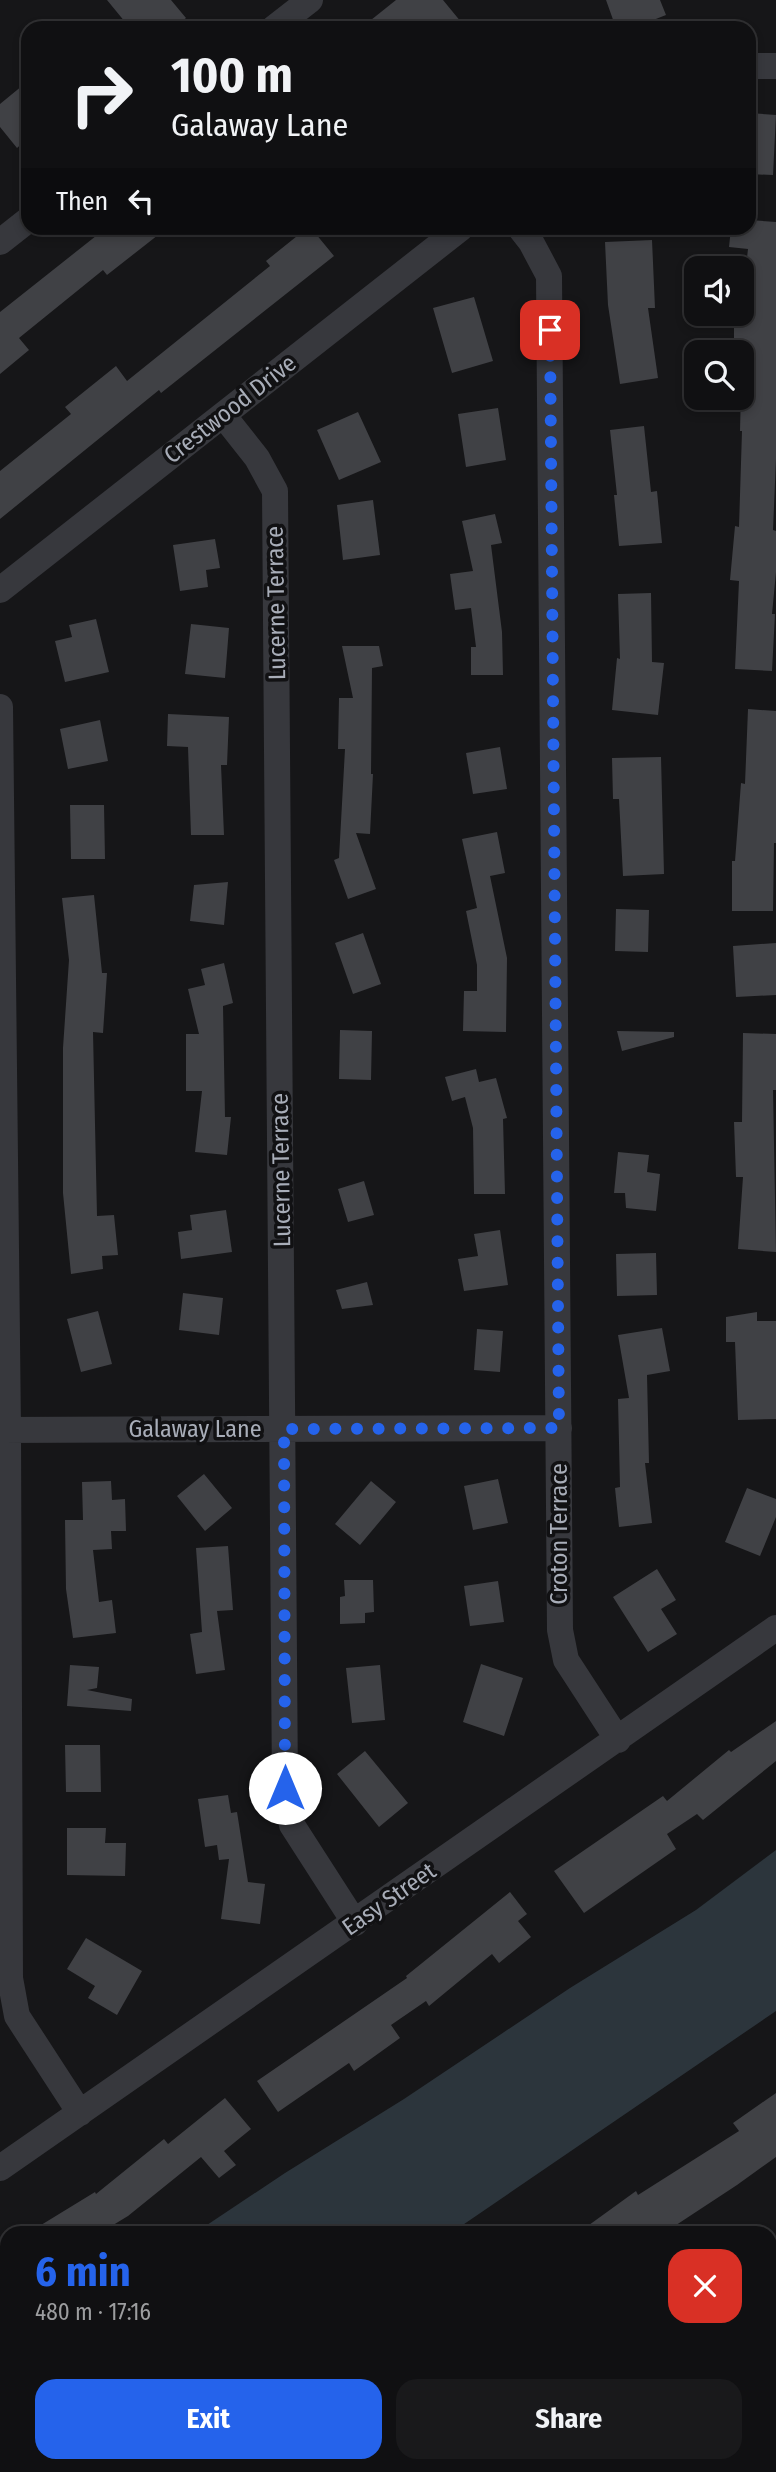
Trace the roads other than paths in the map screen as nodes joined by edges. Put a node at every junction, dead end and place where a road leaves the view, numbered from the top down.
1 (310, 0) edge
2 (283, 21) edge
3 (756, 66) edge
4 (776, 66) edge
5 (21, 226) edge
6 (452, 235) edge
7 (526, 235) edge
8 (0, 242) edge
9 (223, 415) junction
10 (0, 590) edge
11 (0, 707) edge
12 (559, 1428) junction
13 (284, 1429) junction
14 (4, 1430) edge
15 (776, 1629) edge
16 (618, 1740) junction
17 (355, 1923) junction
18 (80, 2113) junction
19 (0, 2168) edge

1 - 2 street
3 - 4 street
5 - 8 street
6 - 9 street, Crestwood Drive
7 - 12 street, Croton Terrace
9 - 10 street, Crestwood Drive
9 - 13 street, Lucerne Terrace
11 - 14 street
12 - 13 street, Galaway Lane
12 - 16 street, Croton Terrace
13 - 14 street, Galaway Lane
13 - 17 street, Lucerne Terrace
14 - 18 street
15 - 16 street, Easy Street
16 - 17 street, Easy Street
17 - 18 street, Easy Street
18 - 19 street, Easy Street

